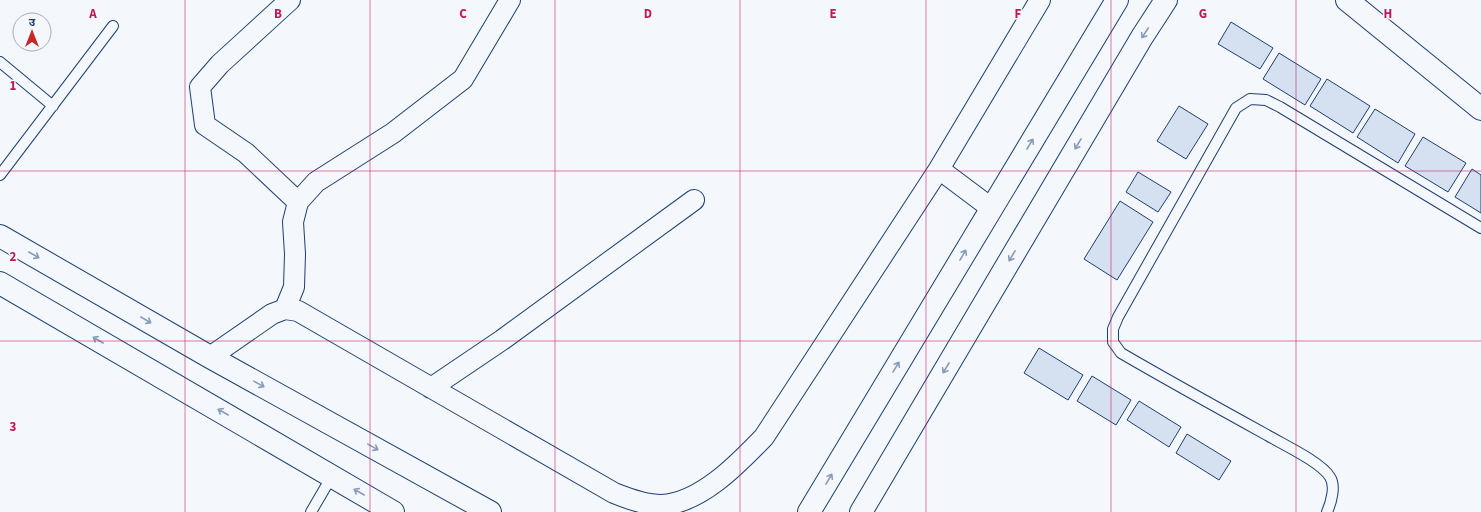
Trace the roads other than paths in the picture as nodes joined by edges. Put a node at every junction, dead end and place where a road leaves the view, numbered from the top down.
1 (290, 0) edge
2 (510, 0) edge
3 (1040, 0) edge
4 (1117, 0) edge
5 (1166, 0) edge
6 (1347, 0) edge
7 (113, 26) dead end
8 (0, 62) edge
9 (53, 106) junction
10 (1481, 109) edge
11 (939, 168) junction
12 (0, 175) edge
13 (694, 200) dead end
14 (298, 202) junction
15 (991, 208) junction
16 (1481, 228) edge
17 (0, 236) edge
18 (0, 283) edge
19 (285, 309) junction
20 (210, 357) junction
21 (431, 388) junction
22 (332, 476) junction
23 (311, 512) edge
24 (393, 512) edge
25 (490, 512) edge
26 (809, 512) edge
27 (860, 512) edge
28 (1327, 512) edge

1 - 14 street
2 - 14 street
3 - 11 street
15 -> 4 street
5 -> 27 street
6 - 10 street
7 - 9 lane
8 - 9 lane
9 - 12 lane
11 - 15 street
11 - 21 street
13 - 21 street
14 - 19 street
26 -> 15 street
16 - 28 lane
17 -> 20 street
22 -> 18 street
19 - 20 street
19 - 21 street
20 -> 25 street
22 - 23 lane
24 -> 22 street

